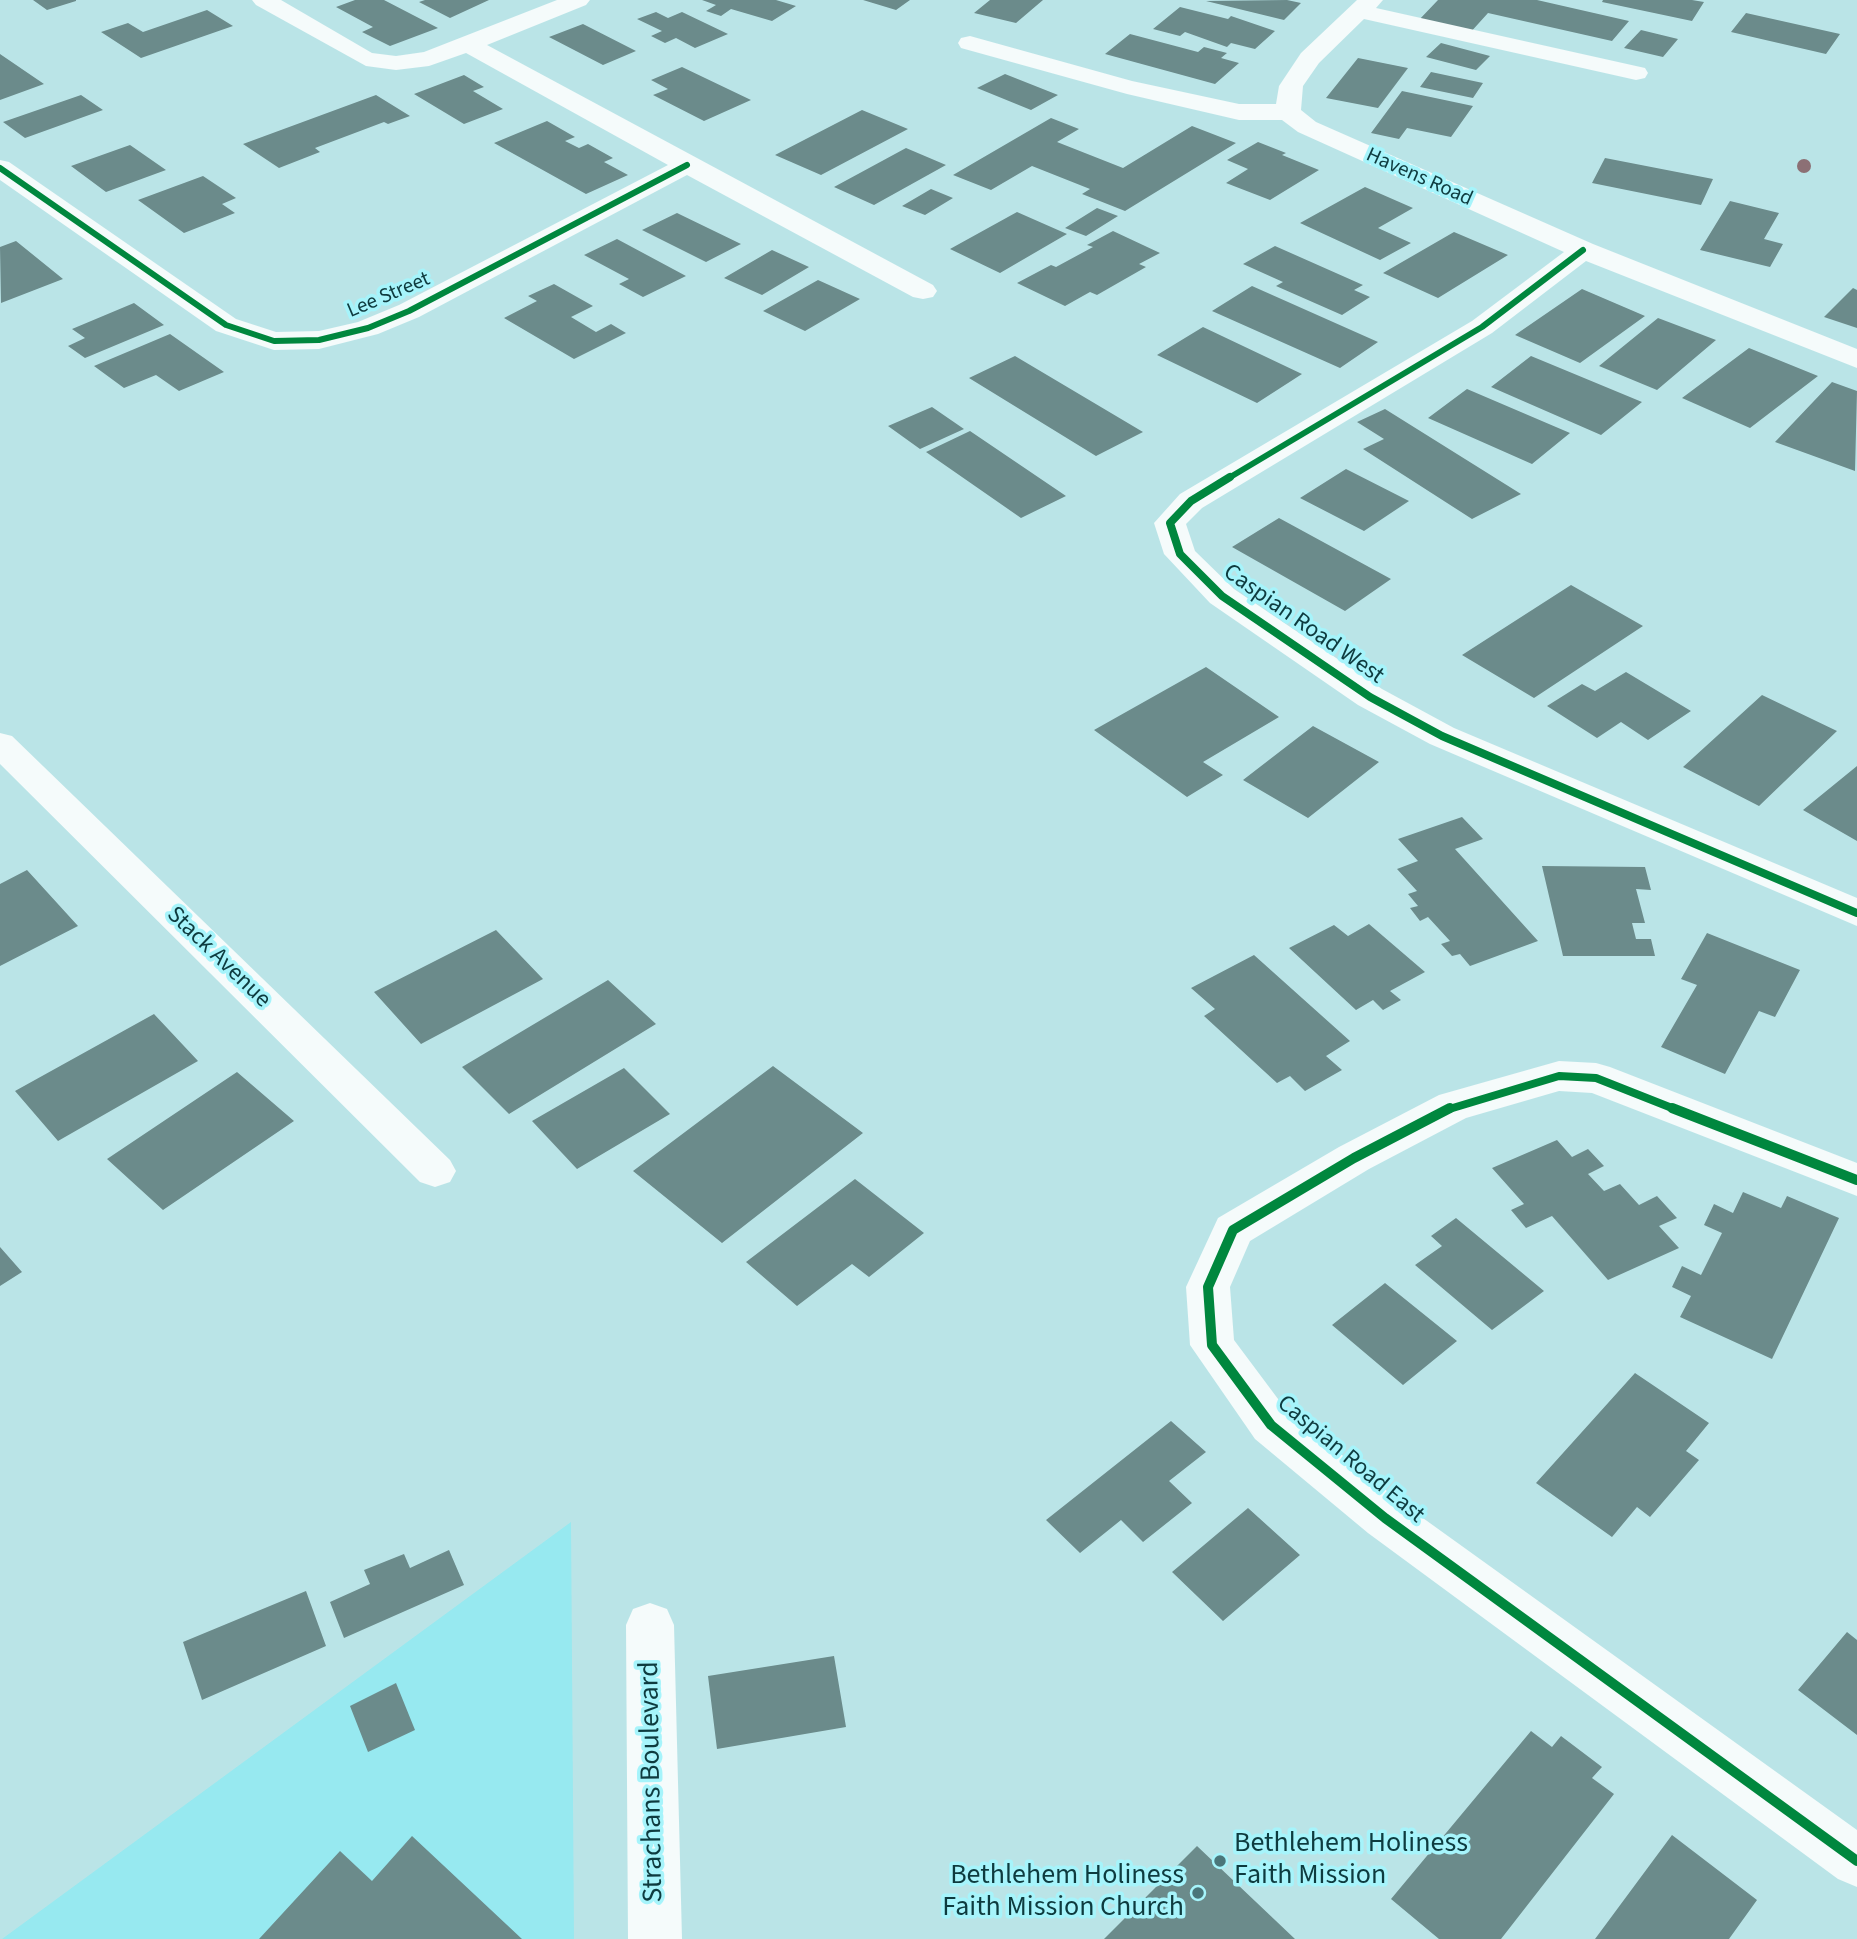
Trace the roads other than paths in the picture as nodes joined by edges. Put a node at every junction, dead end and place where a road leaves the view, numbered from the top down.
1 (264, 0) edge
2 (578, 0) edge
3 (1365, 6) edge
4 (970, 43) dead end
5 (468, 44) junction
6 (1636, 73) dead end
7 (1287, 112) junction
8 (687, 165) junction
9 (0, 168) edge
10 (1583, 250) junction
11 (923, 291) dead end
12 (1857, 359) edge
13 (0, 744) edge
14 (1857, 913) edge
15 (435, 1171) dead end
16 (1857, 1180) edge
17 (650, 1625) dead end
18 (1857, 1861) edge
19 (655, 1939) edge

1 - 5 street
2 - 5 street
3 - 6 street
3 - 7 street
4 - 7 street
5 - 8 street
7 - 10 street, Havens Road
8 - 9 street, Lee Street
8 - 11 street
10 - 12 street, Havens Road
10 - 14 street, Caspian Road West
13 - 15 street, Stack Avenue
16 - 18 street, Caspian Road East
17 - 19 street, Strachans Boulevard

